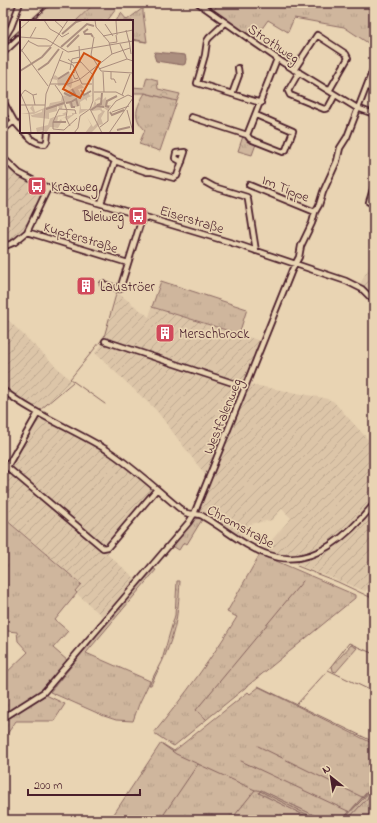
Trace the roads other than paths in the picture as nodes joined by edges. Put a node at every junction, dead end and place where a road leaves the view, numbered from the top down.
1 (20, 3) edge
2 (198, 3) edge
3 (225, 23) junction
4 (20, 37) edge
5 (3, 40) edge
6 (3, 53) edge
7 (277, 59) junction
8 (374, 66) edge
9 (238, 68) dead end
10 (297, 71) junction
11 (329, 91) junction
12 (232, 94) junction
13 (335, 95) junction
14 (3, 101) edge
15 (261, 103) junction
16 (357, 108) junction
17 (374, 114) edge
18 (256, 115) junction
19 (191, 117) dead end
20 (14, 121) junction
21 (20, 128) edge
22 (3, 130) edge
23 (25, 133) edge
24 (48, 133) edge
25 (248, 134) junction
26 (89, 150) dead end
27 (3, 158) edge
28 (115, 161) junction
29 (182, 162) dead end
30 (205, 182) dead end
31 (249, 185) dead end
32 (374, 186) edge
33 (48, 188) junction
34 (369, 202) dead end
35 (101, 203) junction
36 (315, 212) junction
37 (143, 216) junction
38 (27, 232) junction
39 (3, 247) edge
40 (256, 251) junction
41 (128, 263) junction
42 (295, 263) junction
43 (102, 284) dead end
44 (374, 301) edge
45 (105, 341) dead end
46 (245, 387) junction
47 (3, 390) edge
48 (38, 413) junction
49 (5, 469) edge
50 (157, 489) junction
51 (374, 504) edge
52 (194, 514) junction
53 (3, 718) edge

1 - 5 street
2 - 3 street, Strothweg
3 - 7 street, Strothweg
3 - 12 street
4 - 6 street
7 - 10 street, Strothweg
7 - 15 street
8 - 16 street, Westfalenweg
9 - 12 street
10 - 11 street, Strothweg
10 - 11 street
10 - 13 street, Strothweg
11 - 13 street, Strothweg
12 - 15 street
13 - 16 street, Strothweg
14 - 20 street
15 - 18 street
16 - 17 street, Strothweg
16 - 36 street, Westfalenweg
18 - 25 street
18 - 25 street
19 - 25 street
20 - 21 street
20 - 22 street
23 - 24 street
26 - 28 street
27 - 33 street, Eiserstraße
28 - 29 street
28 - 35 street
30 - 40 street
31 - 36 street, Im Tippe
32 - 34 street
33 - 35 street, Eiserstraße
33 - 38 street
35 - 37 street, Eiserstraße
36 - 42 street, Westfalenweg
37 - 40 street, Eiserstraße
37 - 41 street
38 - 39 street
38 - 41 street, Kupferstraße
40 - 42 street, Eiserstraße
41 - 43 street
42 - 44 street, Eiserstraße
42 - 46 street, Westfalenweg
45 - 46 street
46 - 52 street, Westfalenweg
47 - 48 street, Chromstraße
48 - 49 street
48 - 50 street, Chromstraße
49 - 50 street
50 - 52 street, Chromstraße
51 - 52 street, Chromstraße
52 - 53 street, Westfalenweg

